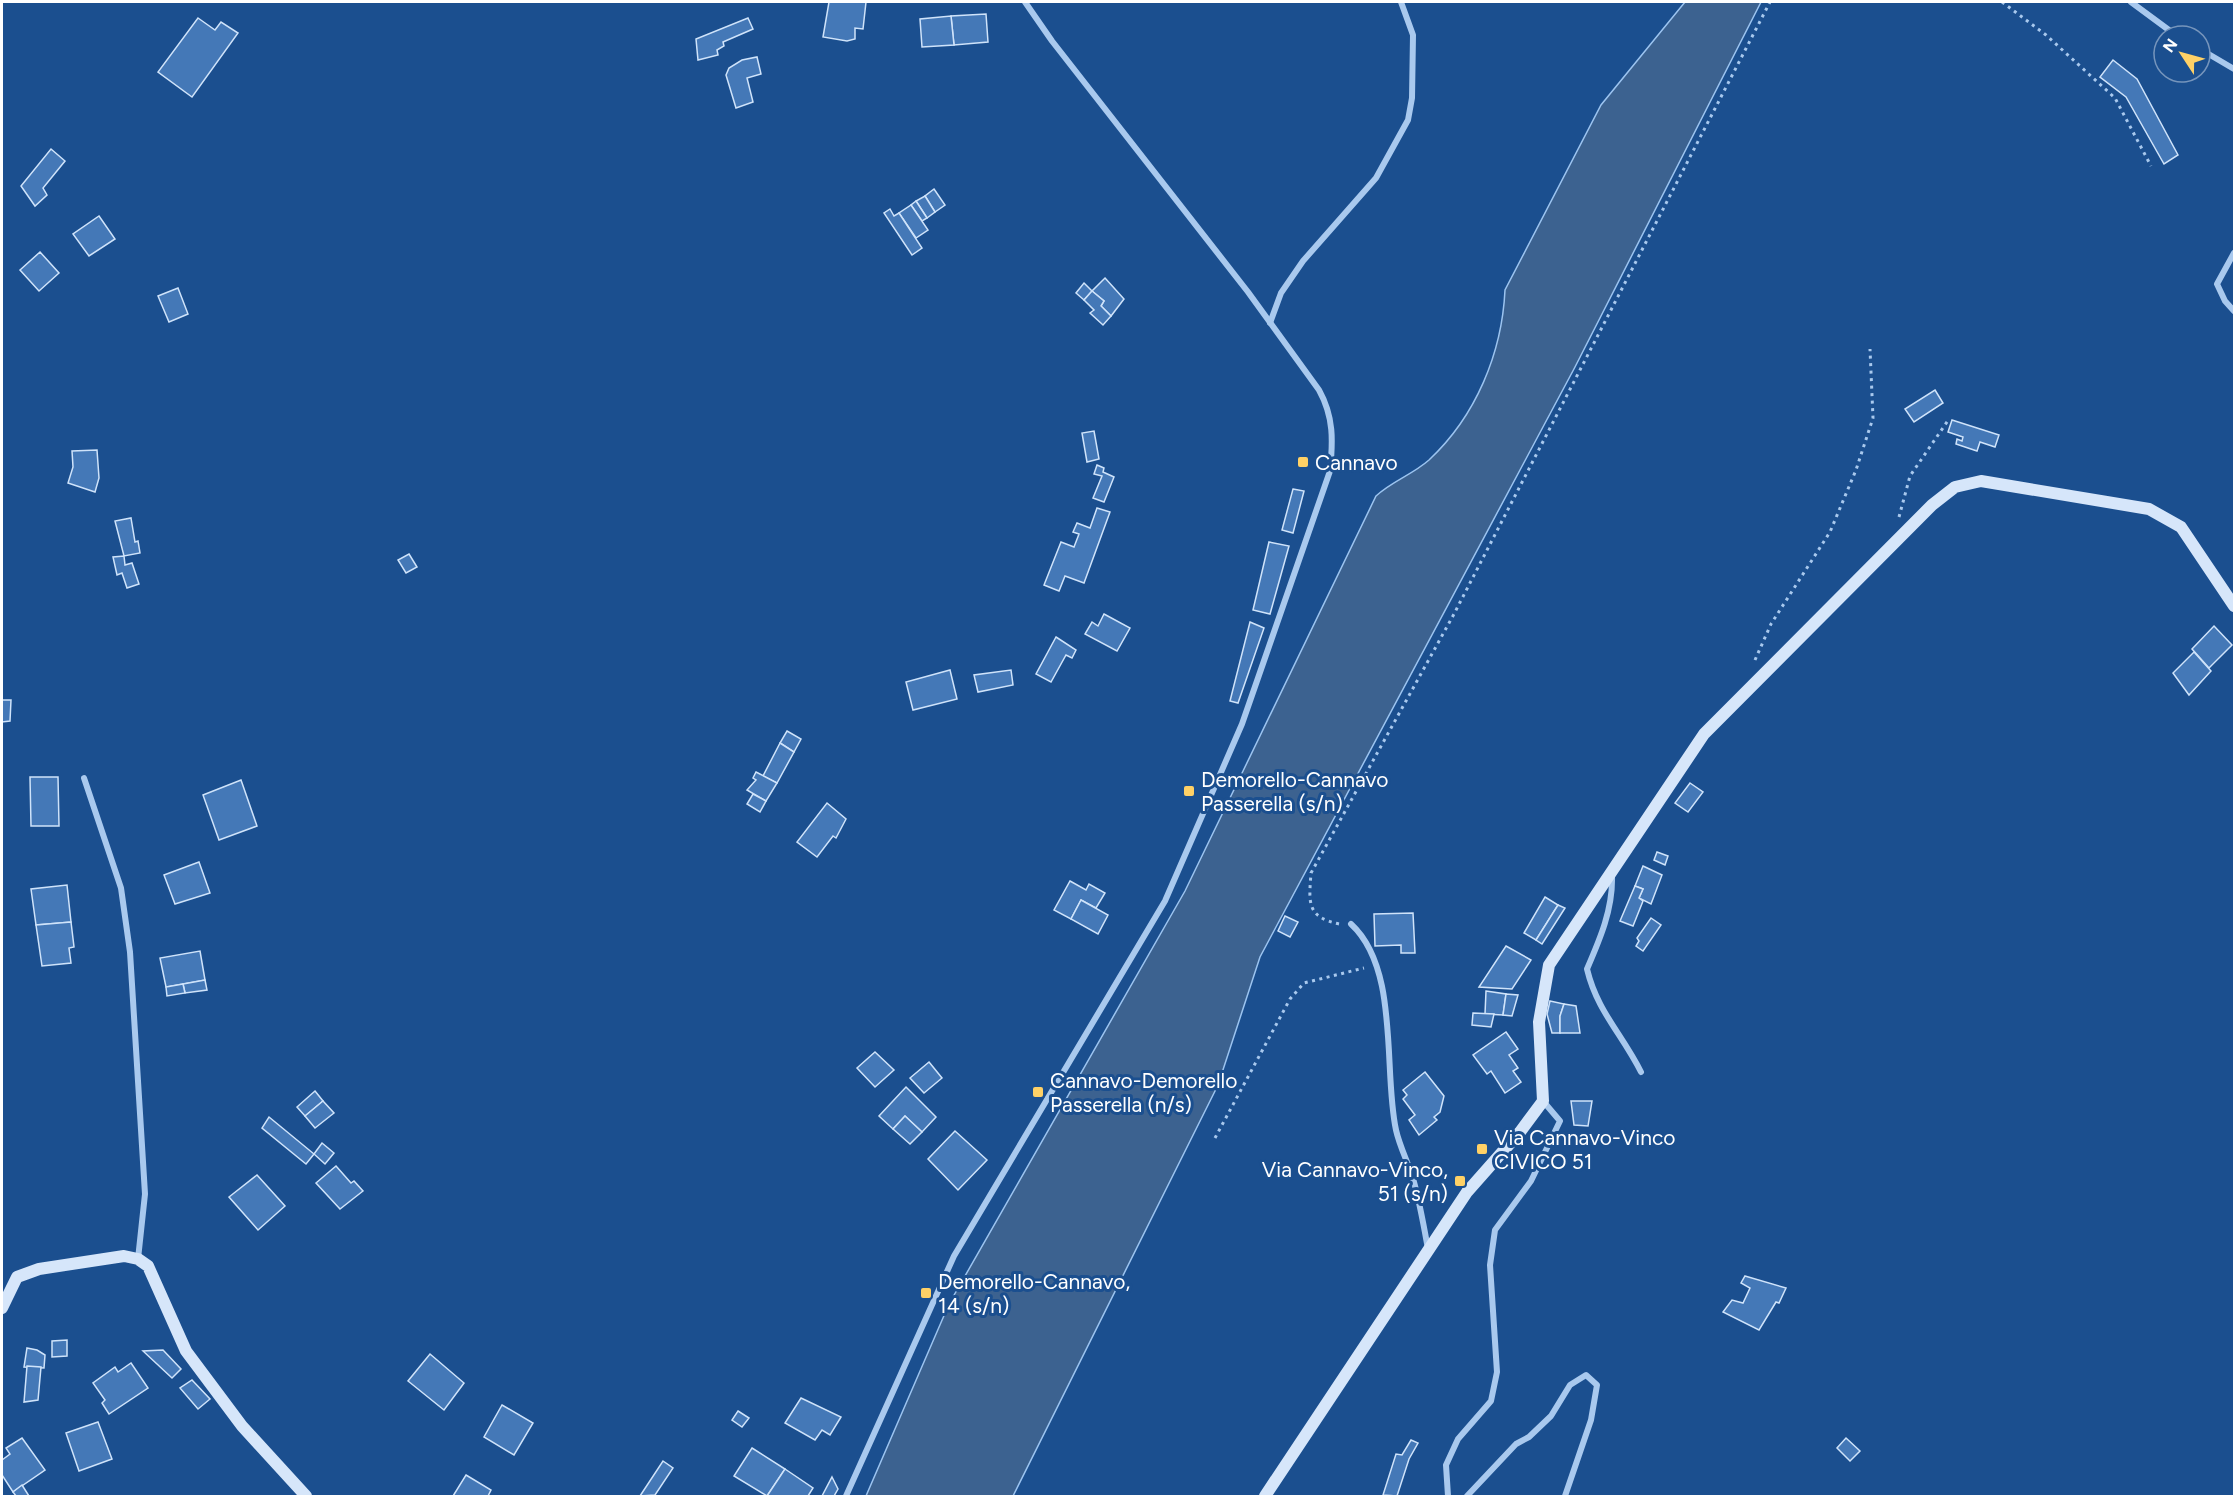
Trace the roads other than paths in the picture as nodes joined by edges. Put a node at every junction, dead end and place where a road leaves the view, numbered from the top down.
1 (1025, 2) edge
2 (1401, 2) edge
3 (2131, 2) edge
4 (2161, 24) edge
5 (2212, 56) edge
6 (2235, 69) edge
7 (2235, 253) edge
8 (2235, 311) edge
9 (1270, 323) junction
10 (2235, 606) edge
11 (84, 778) dead end
12 (1612, 871) junction
13 (1351, 924) road end
14 (1641, 1072) dead end
15 (1543, 1101) junction
16 (1429, 1250) junction
17 (138, 1259) junction
18 (2, 1308) edge
19 (306, 1497) edge
20 (846, 1497) edge
21 (1265, 1497) edge
22 (1448, 1497) edge
23 (1467, 1497) edge
24 (1565, 1497) edge

1 - 9 street
2 - 9 street
3 - 4 street
5 - 6 street
7 - 8 street
9 - 20 street
10 - 12 street
11 - 17 street
12 - 14 street
12 - 15 street
13 - 16 street
15 - 16 street
15 - 22 street
16 - 21 street
17 - 18 street
17 - 19 street
23 - 24 street

